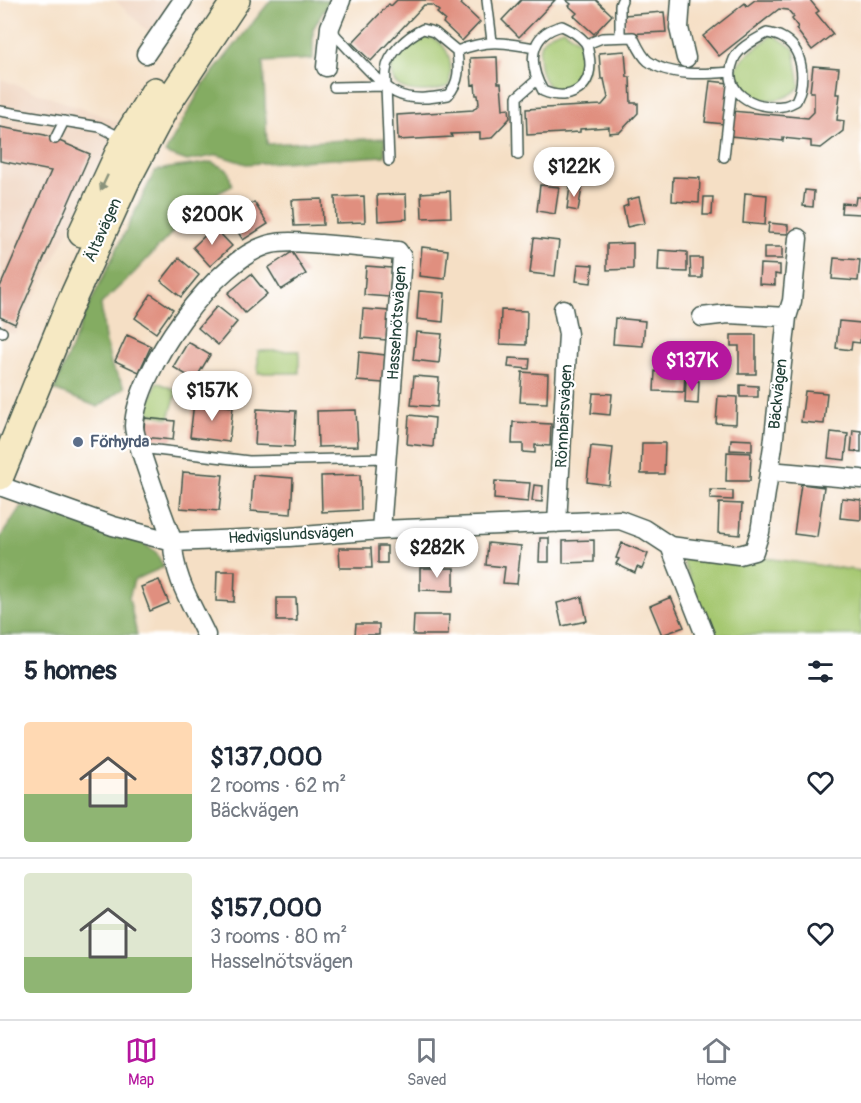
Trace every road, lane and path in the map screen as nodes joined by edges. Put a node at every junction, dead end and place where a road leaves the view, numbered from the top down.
1 (183, 0) edge
2 (235, 0) edge
3 (340, 0) edge
4 (487, 0) edge
5 (622, 0) edge
6 (681, 0) edge
7 (333, 32) junction
8 (620, 36) junction
9 (492, 42) junction
10 (587, 44) junction
11 (534, 48) junction
12 (458, 51) junction
13 (146, 54) dead end
14 (686, 58) dead end
15 (326, 70) dead end
16 (732, 72) junction
17 (537, 80) junction
18 (386, 86) junction
19 (732, 86) junction
20 (334, 87) dead end
21 (0, 111) edge
22 (64, 121) junction
23 (56, 139) dead end
24 (134, 143) junction
25 (518, 155) dead end
26 (724, 158) dead end
27 (389, 161) dead end
28 (798, 238) dead end
29 (563, 309) dead end
30 (702, 317) dead end
31 (787, 317) junction
32 (0, 434) edge
33 (140, 448) junction
34 (387, 458) junction
35 (769, 471) junction
36 (0, 476) edge
37 (861, 479) edge
38 (0, 486) edge
39 (557, 523) junction
40 (381, 530) junction
41 (173, 542) junction
42 (670, 546) junction
43 (206, 635) edge
44 (705, 635) edge

1 - 13 street
2 - 24 main road, Ältavägen
3 - 7 street
4 - 9 lane
5 - 8 lane
6 - 14 street
7 - 15 street
7 - 18 lane
8 - 10 lane
8 - 16 lane
9 - 11 lane
9 - 12 lane
10 - 11 lane
10 - 17 lane
11 - 17 lane
12 - 18 lane
12 - 18 lane
16 - 19 lane
16 - 19 lane
17 - 25 lane
18 - 20 lane
18 - 27 lane
19 - 26 lane
21 - 22 lane
22 - 23 lane
22 - 24 lane
24 -> 32 main road, Ältavägen
24 - 36 main road, Ältavägen
28 - 31 street, Bäckvägen
29 - 39 street, Rönnbärsvägen
30 - 31 street
31 - 35 street, Bäckvägen
33 - 34 lane
33 - 34 street, Hasselnötsvägen
33 - 41 street, Hasselnötsvägen
34 - 40 street, Hasselnötsvägen
35 - 37 street
35 - 42 street, Bäckvägen
38 - 41 street, Hedvigslundsvägen
39 - 40 street, Hedvigslundsvägen
39 - 42 street, Hedvigslundsvägen
40 - 41 street, Hedvigslundsvägen
41 - 43 street, Hasselnötsvägen
42 - 44 street

